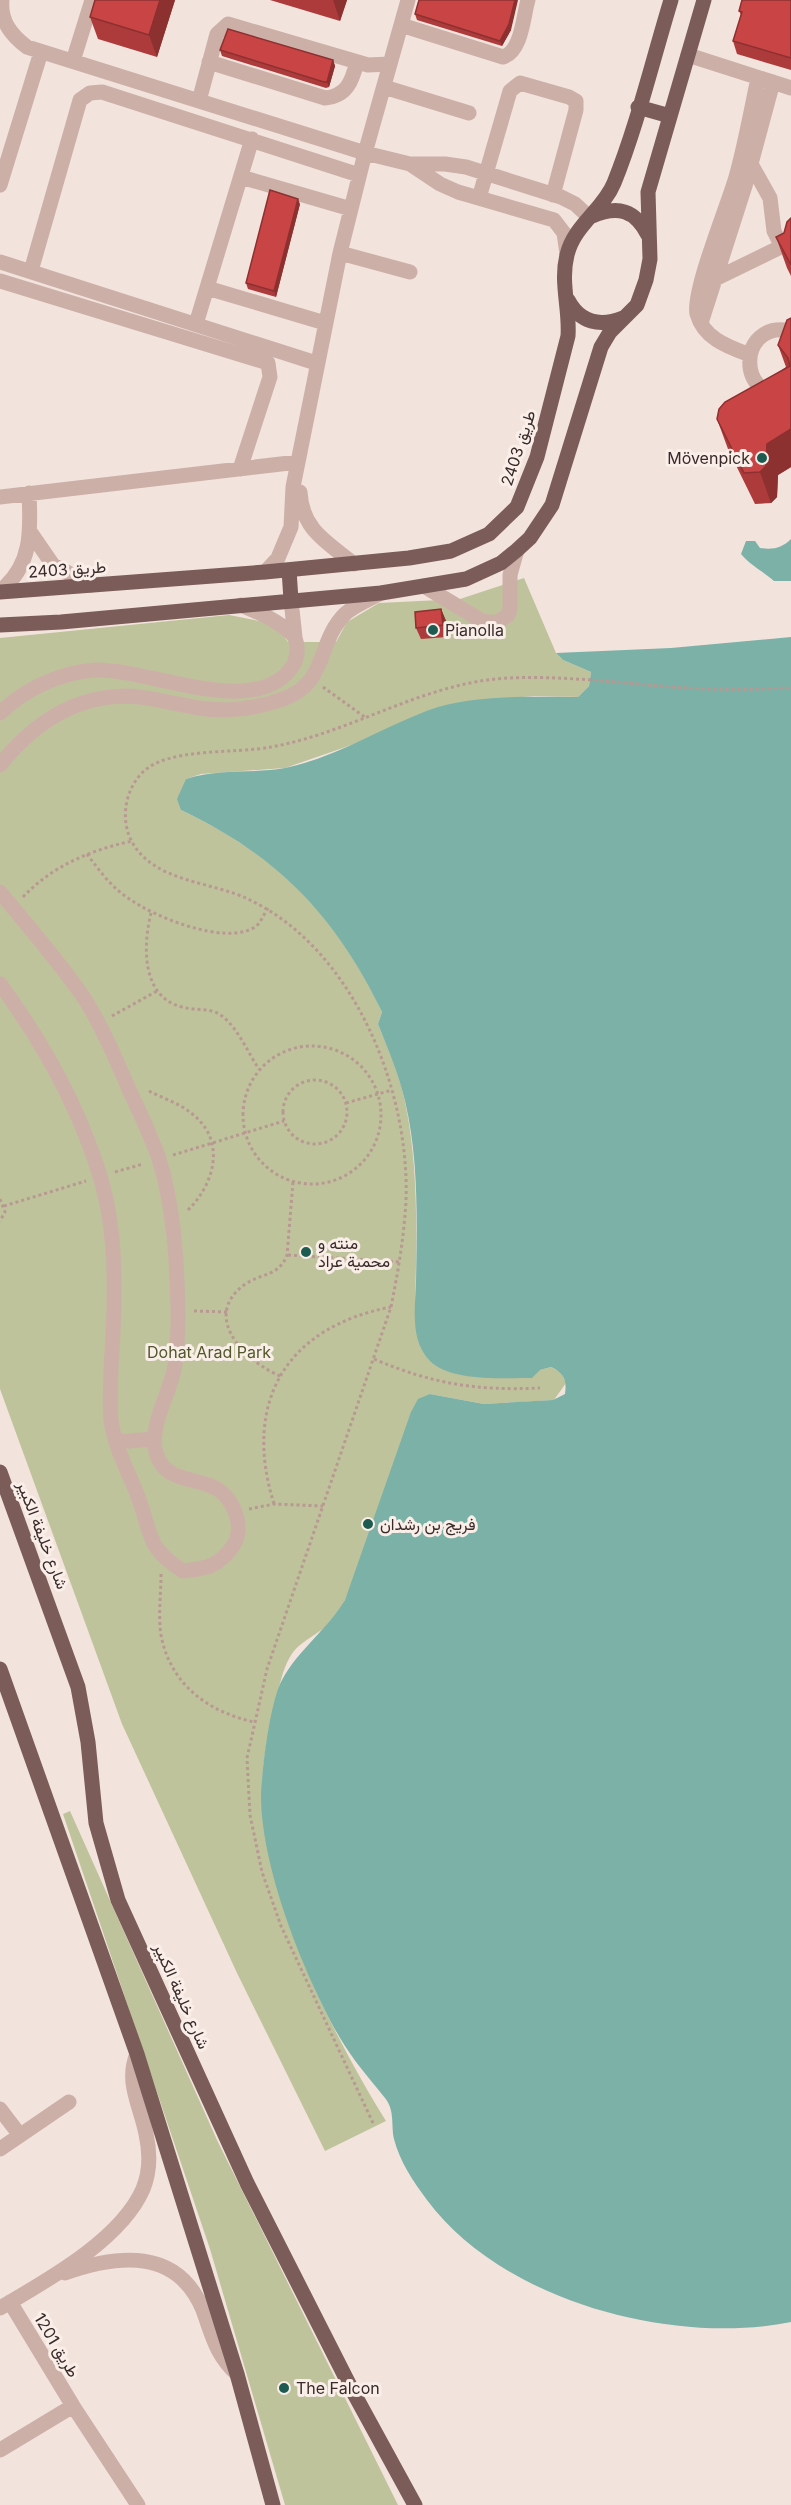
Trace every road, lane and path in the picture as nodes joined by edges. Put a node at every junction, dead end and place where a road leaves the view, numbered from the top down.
1 (2, 0) edge
2 (92, 0) edge
3 (408, 0) edge
4 (528, 0) edge
5 (671, 0) edge
6 (704, 0) edge
7 (401, 25) junction
8 (41, 52) junction
9 (688, 55) junction
10 (73, 61) junction
11 (209, 62) junction
12 (357, 62) junction
13 (390, 64) junction
14 (765, 80) junction
15 (384, 87) junction
16 (791, 88) edge
17 (199, 101) junction
18 (638, 107) junction
19 (469, 113) dead end
20 (670, 116) junction
21 (252, 139) junction
22 (754, 147) junction
23 (365, 153) junction
24 (410, 164) junction
25 (751, 164) junction
26 (486, 173) junction
27 (360, 175) junction
28 (241, 177) junction
29 (0, 185) edge
30 (553, 195) junction
31 (479, 198) junction
32 (351, 209) junction
33 (589, 217) junction
34 (650, 239) junction
35 (786, 245) edge
36 (340, 253) junction
37 (567, 254) junction
38 (716, 257) junction
39 (0, 261) edge
40 (31, 271) junction
41 (410, 272) dead end
42 (715, 279) junction
43 (0, 281) edge
44 (207, 288) junction
45 (566, 294) junction
46 (625, 318) junction
47 (325, 323) junction
48 (701, 323) junction
49 (196, 324) junction
50 (791, 331) edge
51 (750, 355) junction
52 (316, 363) junction
53 (791, 393) edge
54 (298, 462) junction
55 (240, 469) junction
56 (29, 493) junction
57 (0, 497) edge
58 (297, 513) junction
59 (31, 533) junction
60 (518, 550) junction
61 (354, 564) junction
62 (289, 570) junction
63 (266, 572) junction
64 (91, 585) junction
65 (424, 586) junction
66 (0, 592) edge
67 (381, 593) junction
68 (291, 600) junction
69 (241, 605) junction
70 (0, 624) edge
71 (295, 637) junction
72 (311, 679) junction
73 (791, 688) edge
74 (0, 713) edge
75 (366, 718) junction
76 (0, 765) edge
77 (132, 841) junction
78 (87, 854) junction
79 (0, 892) edge
80 (13, 908) junction
81 (268, 908) junction
82 (152, 913) junction
83 (0, 984) edge
84 (158, 992) junction
85 (98, 1024) junction
86 (259, 1070) junction
87 (124, 1078) junction
88 (392, 1090) junction
89 (378, 1094) junction
90 (346, 1103) junction
91 (293, 1182) junction
92 (0, 1199) edge
93 (0, 1221) edge
94 (172, 1224) junction
95 (287, 1255) junction
96 (400, 1262) junction
97 (392, 1307) junction
98 (177, 1311) junction
99 (228, 1312) junction
100 (374, 1359) junction
101 (280, 1376) junction
102 (540, 1388) dead end
103 (154, 1439) junction
104 (117, 1442) junction
105 (0, 1472) edge
106 (274, 1504) junction
107 (323, 1506) junction
108 (236, 1514) junction
109 (162, 1557) junction
110 (0, 1669) edge
111 (254, 1722) junction
112 (137, 2054) junction
113 (69, 2102) dead end
114 (0, 2109) edge
115 (373, 2123) dead end
116 (19, 2134) junction
117 (0, 2149) edge
118 (51, 2278) junction
119 (5, 2305) edge
120 (237, 2374) junction
121 (73, 2406) junction
122 (0, 2450) edge
123 (138, 2505) edge
124 (273, 2505) edge
125 (415, 2505) edge

1 - 8 street
2 - 10 street
3 - 7 street
4 - 7 street
5 - 18 main road, طريق 2403
6 - 9 main road
7 - 13 street
8 - 10 street
8 - 29 street
9 - 14 street
9 - 20 main road
10 - 17 street
11 - 12 street
11 - 12 street
11 - 17 street
12 - 13 street
13 - 15 street
14 - 16 street
14 - 22 street
15 - 19 street
15 - 23 street
17 - 23 street
18 - 20 main road
18 - 33 main road, طريق 2403
20 - 34 main road
21 - 27 street
21 - 28 street
21 - 40 street
22 - 25 street
22 - 38 street
23 - 24 street
23 - 27 street
24 - 26 street
24 - 31 street
25 - 35 street
25 - 38 street
26 - 30 street
26 - 30 street
26 - 31 street
27 - 32 street
28 - 32 street
28 - 44 street
30 - 33 street
31 - 37 street
32 - 36 street
33 - 34 main road
33 - 37 main road, طريق 2403
34 - 46 main road
35 - 42 street
36 - 41 street
36 - 47 street
37 - 45 main road, طريق 2403
38 - 42 street
38 - 48 street
39 - 40 street
40 - 49 street
42 - 48 street
43 - 55 street
44 - 47 street
44 - 49 street
45 - 46 main road
45 - 61 main road, طريق 2403
46 - 60 main road
47 - 52 street
48 - 51 street
49 - 52 street
50 - 51 street
51 - 53 street
52 - 54 street
54 - 55 street
54 - 58 street
55 - 56 street
56 - 57 street
56 - 59 street
58 - 61 street
58 - 63 street
59 - 64 street
59 - 66 street
60 - 65 main road
60 - 65 street
61 - 62 main road, طريق 2403
62 - 63 main road, طريق 2403
62 - 68 main road
63 - 64 main road, طريق 2403
64 - 66 main road, طريق 2403
65 - 67 main road
67 - 68 main road
67 - 72 street
68 - 69 main road
68 - 71 street
69 - 70 main road
69 - 71 street
71 - 74 street
72 - 75 path
72 - 76 street
73 - 75 path
75 - 77 path
77 - 78 path
77 - 81 path
78 - 80 path
78 - 82 path
79 - 80 street
80 - 85 street
81 - 82 path
81 - 88 path
82 - 84 path
83 - 104 street
84 - 85 path
84 - 86 path
85 - 87 street
86 - 89 path
86 - 91 path
87 - 94 street
87 - 94 path
88 - 89 path
88 - 96 path
89 - 90 path
89 - 91 path
90 - 90 path
91 - 95 path
92 - 93 path
94 - 98 street
95 - 96 path
95 - 99 path
96 - 97 path
97 - 100 path
97 - 101 path
98 - 99 path
98 - 103 street
99 - 101 path
100 - 102 path
100 - 107 path
101 - 106 path
103 - 104 street
103 - 108 street
104 - 109 street
105 - 125 main road, شارع خليفة الكبير
106 - 107 path
106 - 108 path
107 - 111 path
108 - 109 street
109 - 111 path
110 - 112 main road
111 - 115 path
112 - 118 street
112 - 120 main road
113 - 116 street
114 - 116 street
116 - 117 street
118 - 119 street
118 - 120 street
119 - 121 street, طريق 1201
120 - 124 main road
121 - 122 street
121 - 123 street, طريق 1201

